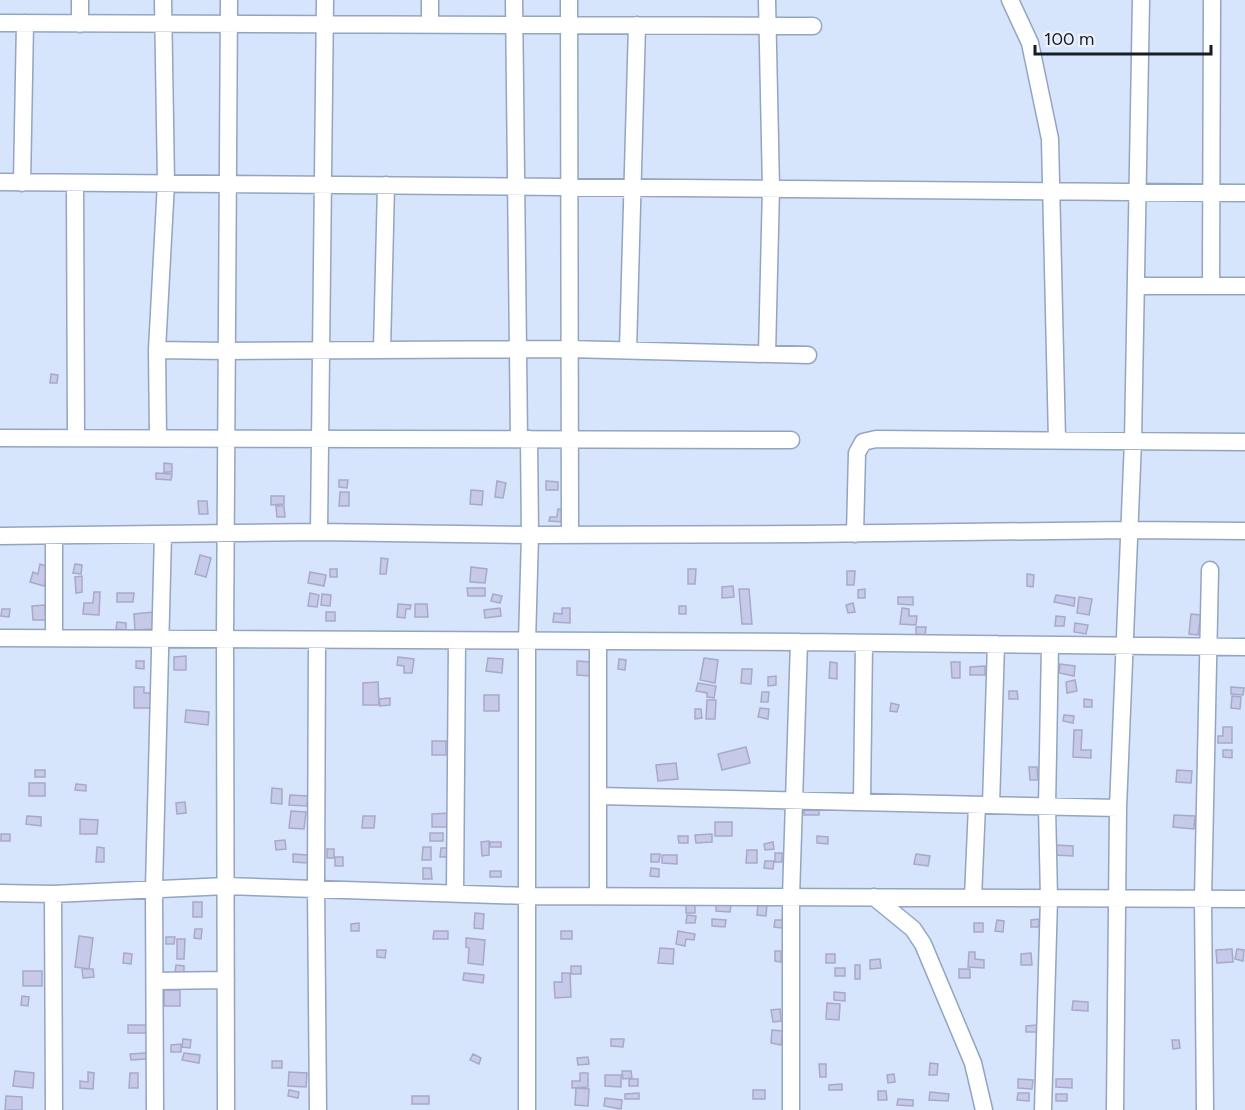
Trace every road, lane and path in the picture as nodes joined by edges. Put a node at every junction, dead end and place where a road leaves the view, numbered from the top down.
1 (81, 0) edge
2 (163, 0) edge
3 (229, 0) edge
4 (325, 0) edge
5 (430, 0) edge
6 (514, 0) edge
7 (569, 0) edge
8 (767, 0) edge
9 (1010, 0) edge
10 (1141, 0) edge
11 (1212, 0) edge
12 (0, 23) edge
13 (25, 23) junction
14 (80, 24) junction
15 (163, 24) junction
16 (229, 24) junction
17 (325, 25) junction
18 (430, 25) junction
19 (514, 25) junction
20 (569, 25) junction
21 (637, 25) junction
22 (768, 26) junction
23 (813, 26) dead end
24 (0, 182) edge
25 (22, 183) junction
26 (75, 183) junction
27 (166, 183) junction
28 (228, 184) junction
29 (322, 185) junction
30 (387, 185) junction
31 (516, 186) junction
32 (569, 186) junction
33 (771, 188) junction
34 (633, 189) junction
35 (1052, 191) junction
36 (1138, 192) junction
37 (1210, 192) junction
38 (1245, 193) edge
39 (1137, 286) junction
40 (1211, 286) junction
41 (1245, 286) edge
42 (517, 349) junction
43 (569, 349) junction
44 (158, 350) junction
45 (382, 350) junction
46 (628, 350) junction
47 (225, 351) junction
48 (320, 351) junction
49 (767, 354) junction
50 (808, 355) dead end
51 (158, 437) junction
52 (0, 438) edge
53 (76, 438) junction
54 (226, 438) junction
55 (320, 438) junction
56 (569, 438) junction
57 (524, 439) junction
58 (791, 440) dead end
59 (1057, 440) junction
60 (1133, 441) junction
61 (1245, 442) edge
62 (1128, 530) junction
63 (1245, 531) edge
64 (319, 532) junction
65 (163, 534) junction
66 (226, 534) junction
67 (570, 534) junction
68 (855, 534) junction
69 (530, 535) junction
70 (0, 536) edge
71 (54, 536) junction
72 (1210, 570) dead end
73 (160, 637) junction
74 (0, 638) edge
75 (54, 638) junction
76 (225, 638) junction
77 (317, 640) junction
78 (457, 641) junction
79 (527, 642) junction
80 (598, 642) junction
81 (799, 642) junction
82 (864, 643) junction
83 (996, 644) junction
84 (1050, 645) junction
85 (1123, 646) junction
86 (1209, 647) junction
87 (1245, 647) edge
88 (598, 796) junction
89 (794, 801) junction
90 (862, 802) junction
91 (984, 805) junction
92 (1047, 807) junction
93 (1118, 808) junction
94 (226, 886) junction
95 (154, 888) junction
96 (316, 888) junction
97 (0, 893) edge
98 (455, 893) junction
99 (53, 894) junction
100 (527, 896) junction
101 (598, 896) junction
102 (791, 897) junction
103 (874, 897) junction
104 (973, 898) junction
105 (1049, 898) junction
106 (1116, 898) junction
107 (1203, 899) junction
108 (1245, 899) edge
109 (226, 980) junction
110 (155, 981) junction
111 (54, 1110) edge
112 (155, 1110) edge
113 (226, 1110) edge
114 (318, 1110) edge
115 (527, 1110) edge
116 (791, 1110) edge
117 (984, 1110) edge
118 (1044, 1110) edge
119 (1115, 1110) edge
120 (1204, 1110) edge

1 - 14 street
2 - 15 street
3 - 16 street
4 - 17 street
5 - 18 street
6 - 19 street
7 - 20 street
8 - 22 street
9 - 35 street
10 - 36 street
11 - 37 street
12 - 13 street
13 - 14 street
13 - 25 street
14 - 15 street
15 - 16 street
15 - 27 street
16 - 17 street
16 - 28 street
17 - 18 street
17 - 29 street
18 - 19 street
19 - 20 street
19 - 31 street
20 - 21 street
20 - 32 street
21 - 22 street
21 - 34 street
22 - 23 street
22 - 33 street
24 - 25 street
25 - 26 street
26 - 27 street
26 - 53 street
27 - 28 street
27 - 44 street
28 - 29 street
28 - 47 street
29 - 30 street
29 - 48 street
30 - 31 street
30 - 45 street
31 - 32 street
31 - 42 street
32 - 34 street
32 - 43 street
33 - 34 street
33 - 35 street
33 - 49 street
34 - 46 street
35 - 36 street
35 - 59 street
36 - 37 street
36 - 39 street
37 - 38 street
37 - 40 street
39 - 40 street
39 - 60 street
40 - 41 street
42 - 43 street
42 - 45 street
42 - 57 street
43 - 46 street
43 - 56 street
44 - 47 street
44 - 51 street
45 - 48 street
46 - 49 street
47 - 48 street
47 - 54 street
48 - 55 street
49 - 50 street
51 - 53 street
51 - 54 street
52 - 53 street
54 - 55 street
54 - 66 street
55 - 57 street
55 - 64 street
56 - 57 street
56 - 58 street
56 - 67 street
57 - 69 street
59 - 60 street
59 - 68 street
60 - 61 street
60 - 62 street
62 - 63 street
62 - 68 street
62 - 85 street
64 - 66 street
64 - 69 street
65 - 66 street
65 - 71 street
65 - 73 street
66 - 76 street
67 - 68 street
67 - 69 street
69 - 79 street
70 - 71 street
71 - 75 street
72 - 86 street
73 - 75 street
73 - 76 street
73 - 95 street
74 - 75 street
76 - 77 street
76 - 94 street
77 - 78 street
77 - 96 street
78 - 79 street
78 - 98 street
79 - 80 street
79 - 100 street
80 - 81 street
80 - 88 street
81 - 82 street
81 - 89 street
82 - 83 street
82 - 90 street
83 - 84 street
83 - 91 street
84 - 85 street
84 - 92 street
85 - 86 street
85 - 93 street
86 - 87 street
86 - 107 street
88 - 89 street
88 - 101 street
89 - 90 street
89 - 102 street
90 - 91 street
91 - 92 street
91 - 104 street
92 - 93 street
92 - 105 street
93 - 106 street
94 - 95 street
94 - 96 street
94 - 109 street
95 - 99 street
95 - 110 street
96 - 98 street
96 - 114 street
97 - 99 street
98 - 100 street
99 - 111 street
100 - 101 street
100 - 115 street
101 - 102 street
102 - 103 street
102 - 116 street
103 - 104 street
103 - 117 street
104 - 105 street
105 - 106 street
105 - 118 street
106 - 107 street
106 - 119 street
107 - 108 street
107 - 120 street
109 - 110 street
109 - 113 street
110 - 112 street

